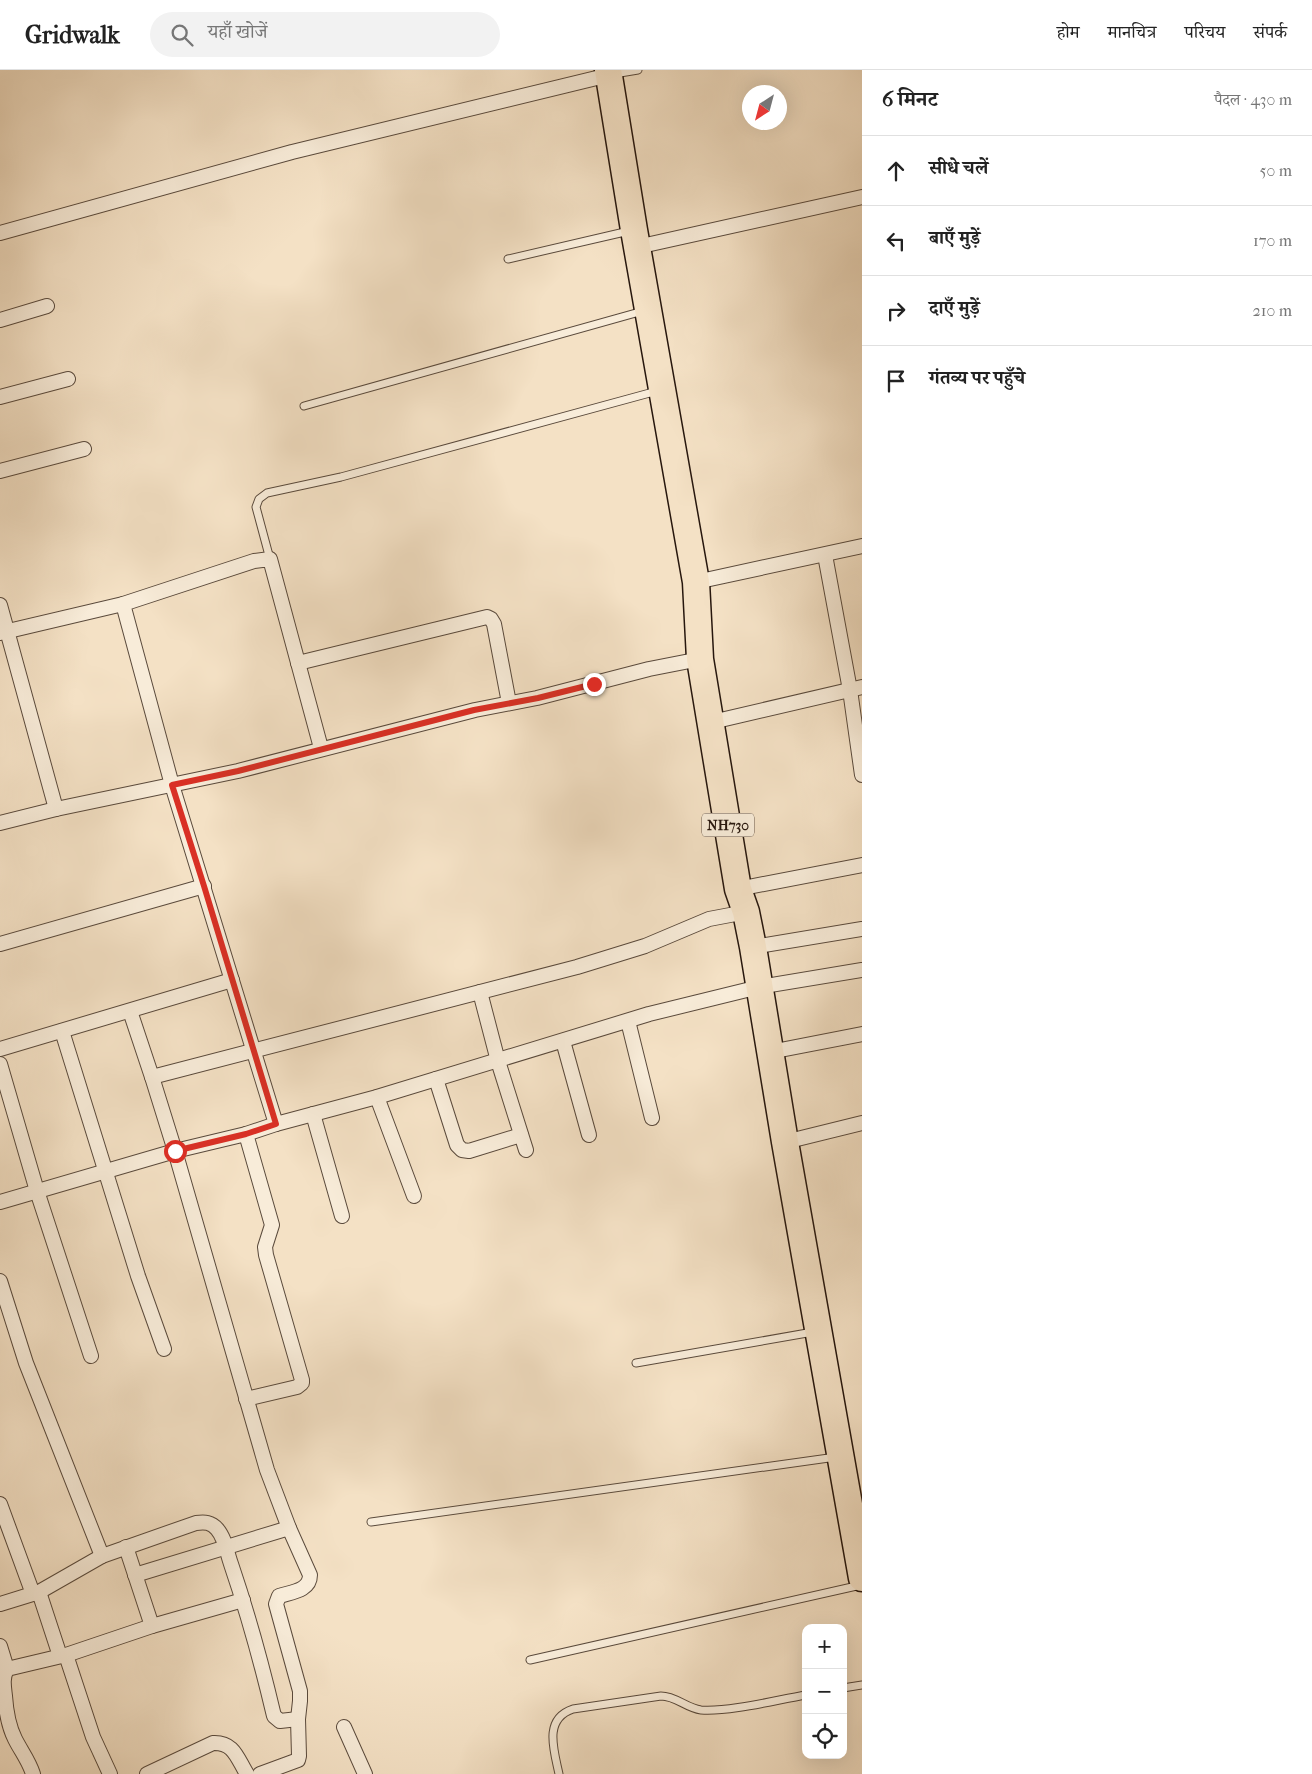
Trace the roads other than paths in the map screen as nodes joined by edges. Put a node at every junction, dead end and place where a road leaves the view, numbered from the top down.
1 (638, 70) edge
2 (609, 73) edge
3 (862, 197) edge
4 (0, 233) edge
5 (636, 238) junction
6 (508, 259) dead end
7 (47, 306) dead end
8 (648, 310) junction
9 (0, 320) edge
10 (68, 379) dead end
11 (662, 390) junction
12 (0, 397) edge
13 (304, 406) dead end
14 (84, 449) dead end
15 (0, 472) edge
16 (862, 546) edge
17 (825, 556) junction
18 (270, 559) junction
19 (696, 582) junction
20 (123, 604) junction
21 (0, 605) edge
22 (4, 632) edge
23 (700, 659) junction
24 (298, 663) junction
25 (856, 689) edge
26 (509, 703) junction
27 (712, 722) junction
28 (321, 748) junction
29 (862, 775) edge
30 (172, 785) junction
31 (56, 809) junction
32 (0, 823) edge
33 (862, 865) edge
34 (204, 886) junction
35 (742, 901) junction
36 (862, 929) edge
37 (0, 944) edge
38 (753, 947) junction
39 (862, 970) edge
40 (232, 980) junction
41 (759, 987) junction
42 (480, 992) junction
43 (130, 1010) junction
44 (628, 1021) junction
45 (62, 1031) junction
46 (862, 1034) edge
47 (563, 1041) junction
48 (0, 1049) edge
49 (253, 1050) junction
50 (770, 1052) junction
51 (498, 1061) junction
52 (0, 1064) edge
53 (152, 1077) junction
54 (436, 1080) junction
55 (377, 1097) junction
56 (312, 1114) junction
57 (652, 1118) dead end
58 (862, 1123) edge
59 (276, 1124) junction
60 (246, 1134) junction
61 (521, 1135) junction
62 (589, 1135) dead end
63 (785, 1142) junction
64 (526, 1150) dead end
65 (175, 1151) junction
66 (105, 1171) junction
67 (37, 1191) junction
68 (414, 1196) dead end
69 (0, 1202) edge
70 (342, 1216) dead end
71 (0, 1281) edge
72 (6, 1320) edge
73 (818, 1331) junction
74 (164, 1349) dead end
75 (91, 1356) dead end
76 (636, 1363) dead end
77 (246, 1398) junction
78 (841, 1456) junction
79 (0, 1504) edge
80 (371, 1522) dead end
81 (289, 1528) junction
82 (126, 1547) junction
83 (225, 1547) junction
84 (102, 1556) junction
85 (135, 1575) junction
86 (862, 1578) edge
87 (862, 1584) edge
88 (36, 1593) junction
89 (243, 1600) junction
90 (0, 1604) edge
91 (152, 1626) junction
92 (0, 1646) edge
93 (63, 1656) junction
94 (530, 1660) dead end
95 (7, 1669) junction
96 (862, 1685) edge
97 (847, 1687) edge
98 (802, 1696) edge
99 (298, 1719) junction
100 (344, 1727) dead end
101 (33, 1774) edge
102 (110, 1774) edge
103 (148, 1774) edge
104 (247, 1774) edge
105 (260, 1774) edge
106 (365, 1774) edge
107 (559, 1774) edge

1 - 2 lane
2 - 4 street
2 - 5 highway, NH730
3 - 5 street
5 - 6 lane
5 - 8 highway, NH730
7 - 9 street
8 - 11 highway, NH730
8 - 13 lane
10 - 12 street
11 - 18 lane
11 - 19 highway, NH730
14 - 15 street
16 - 17 street
17 - 19 street
17 - 25 street
18 - 20 street
18 - 24 street
19 - 23 highway, NH730
20 - 22 street
20 - 30 street
21 - 22 street
22 - 31 street
23 - 26 street
23 - 27 highway, NH730
24 - 26 street
24 - 28 street
25 - 27 street
25 - 29 street
26 - 28 street
27 - 35 highway, NH730
28 - 30 street
30 - 31 street
30 - 34 street
31 - 32 street
33 - 35 street
34 - 37 street
34 - 40 street
35 - 38 highway, NH730
35 - 42 street
36 - 38 street
38 - 41 highway, NH730
39 - 41 street
40 - 43 street
40 - 49 street
41 - 44 street
41 - 50 highway, NH730
42 - 49 street
42 - 51 street
43 - 45 street
43 - 53 street
44 - 47 street
44 - 57 street
45 - 48 street
45 - 66 street
46 - 50 street
47 - 51 street
47 - 62 street
49 - 53 street
49 - 59 street
50 - 63 highway, NH730
51 - 54 street
51 - 61 street
52 - 67 street
53 - 65 street
54 - 55 street
54 - 61 street
55 - 56 street
55 - 68 street
56 - 59 street
56 - 70 street
58 - 63 street
59 - 60 street
60 - 65 street
60 - 77 street
61 - 64 street
63 - 73 highway, NH730
65 - 66 street
65 - 77 street
66 - 67 street
66 - 74 street
67 - 69 street
67 - 75 street
71 - 72 street
72 - 84 street
73 - 76 lane
73 - 78 highway, NH730
77 - 81 street
78 - 80 lane
78 - 86 highway, NH730
79 - 88 street
81 - 83 street
81 - 99 street
82 - 83 street
82 - 84 street
82 - 85 street
83 - 85 street
83 - 89 street
84 - 88 street
85 - 91 street
87 - 94 lane
88 - 90 street
88 - 93 street
89 - 91 street
89 - 99 street
91 - 93 street
92 - 95 street
93 - 95 street
93 - 102 street
95 - 101 street
96 - 97 lane
98 - 107 lane
99 - 105 street
100 - 106 street
103 - 104 street

